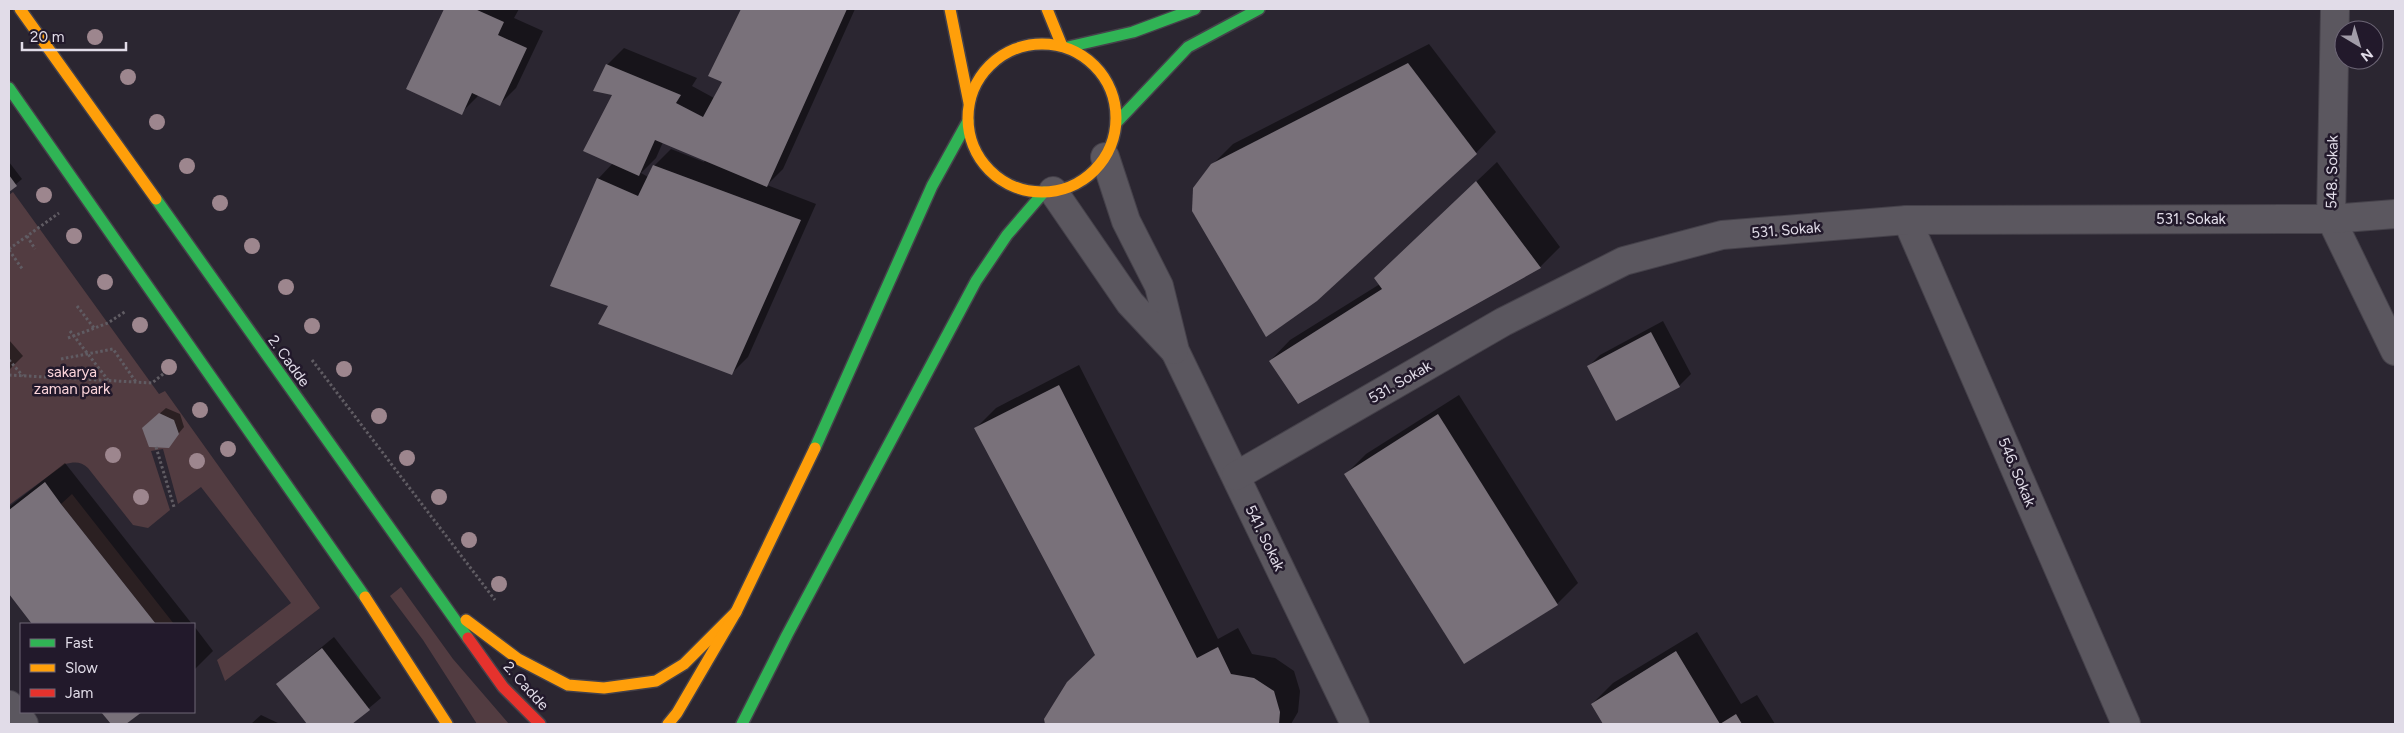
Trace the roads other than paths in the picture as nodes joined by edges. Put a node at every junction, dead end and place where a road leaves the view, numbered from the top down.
1 (20, 9) edge
2 (950, 9) edge
3 (1047, 9) edge
4 (1194, 9) edge
5 (1259, 9) edge
6 (2335, 9) edge
7 (1065, 47) junction
8 (12, 99) edge
9 (969, 103) junction
10 (968, 121) junction
11 (1117, 122) junction
12 (1105, 157) junction
13 (1048, 192) junction
14 (2395, 214) edge
15 (2331, 219) junction
16 (1907, 220) junction
17 (1176, 351) junction
18 (2395, 352) edge
19 (1236, 476) junction
20 (358, 587) junction
21 (445, 604) junction
22 (736, 612) junction
23 (400, 673) dead end
24 (9, 704) edge
25 (24, 724) edge
26 (447, 724) edge
27 (540, 724) edge
28 (668, 724) edge
29 (742, 724) edge
30 (1355, 724) edge
31 (2126, 724) edge

1 - 21 main road, 2. Cadde
2 - 9 main road
3 - 7 main road
4 - 7 main road
5 - 11 main road
6 - 15 street, 548. Sokak
7 - 9 main road
7 - 11 main road
8 - 20 main road
9 - 10 main road
10 - 13 main road
10 - 22 main road
11 - 12 main road
12 - 13 main road
12 - 17 street
13 - 17 street
13 - 29 main road
14 - 15 street, 531. Sokak
15 - 16 street, 531. Sokak
15 - 18 street, 548. Sokak
16 - 19 street, 531. Sokak
16 - 31 street, 546. Sokak
17 - 19 street, 541. Sokak
19 - 30 street, 541. Sokak
20 - 23 main road
20 - 26 main road
21 - 22 main road
21 - 27 main road, 2. Cadde
22 - 28 main road
24 - 25 street

